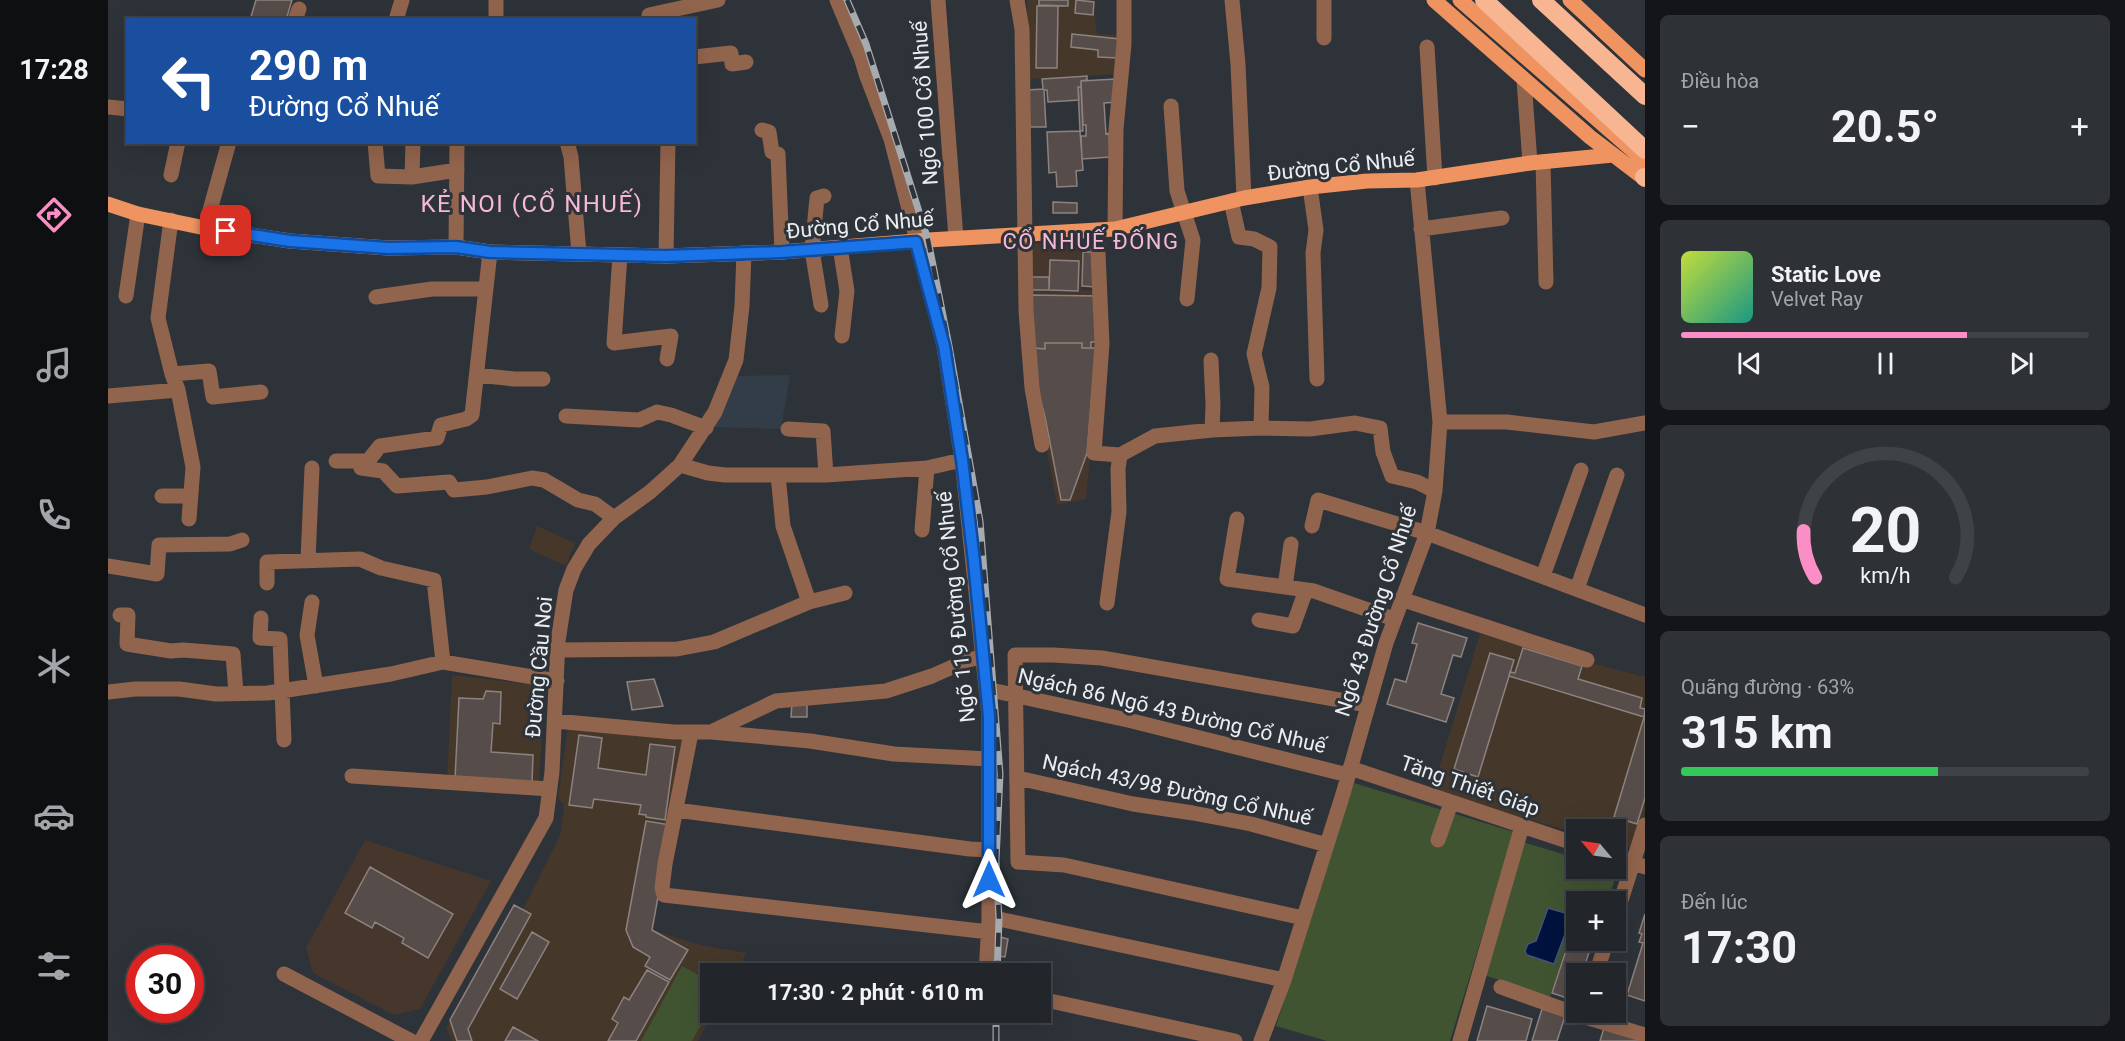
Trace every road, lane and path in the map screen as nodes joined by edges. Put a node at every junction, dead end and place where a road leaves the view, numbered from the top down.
1 (402, 0) edge
2 (496, 0) edge
3 (718, 0) edge
4 (837, 0) edge
5 (938, 0) edge
6 (1017, 0) edge
7 (1124, 0) edge
8 (1232, 0) edge
9 (1324, 0) edge
10 (1434, 0) edge
11 (1460, 0) edge
12 (1484, 0) edge
13 (1541, 0) edge
14 (1570, 0) edge
15 (649, 11) edge
16 (397, 18) edge
17 (496, 18) edge
18 (1324, 38) dead end
19 (1427, 47) dead end
20 (696, 57) edge
21 (746, 62) dead end
22 (1645, 70) edge
23 (1524, 80) junction
24 (1645, 96) edge
25 (1171, 106) dead end
26 (108, 107) edge
27 (126, 109) edge
28 (762, 130) dead end
29 (178, 144) edge
30 (229, 144) edge
31 (375, 144) edge
32 (414, 144) edge
33 (457, 144) edge
34 (568, 144) edge
35 (668, 144) edge
36 (1645, 150) edge
37 (1613, 155) junction
38 (1537, 162) junction
39 (457, 170) junction
40 (1645, 173) edge
41 (171, 175) dead end
42 (412, 177) junction
43 (1435, 177) junction
44 (1417, 180) junction
45 (1310, 187) junction
46 (824, 196) dead end
47 (1238, 200) junction
48 (108, 204) edge
49 (1184, 213) junction
50 (138, 214) junction
51 (1502, 218) dead end
52 (171, 220) junction
53 (205, 228) junction
54 (1115, 229) junction
55 (1097, 230) junction
56 (1421, 230) junction
57 (1026, 235) junction
58 (956, 238) junction
59 (916, 242) junction
60 (456, 247) junction
61 (840, 247) junction
62 (812, 250) junction
63 (490, 252) junction
64 (782, 252) junction
65 (744, 253) junction
66 (579, 254) junction
67 (620, 255) junction
68 (666, 256) junction
69 (1546, 282) dead end
70 (486, 289) junction
71 (126, 296) dead end
72 (376, 297) dead end
73 (1187, 299) dead end
74 (820, 304) dead end
75 (842, 336) dead end
76 (667, 359) dead end
77 (1211, 360) dead end
78 (172, 374) junction
79 (477, 375) junction
80 (543, 379) dead end
81 (1317, 379) dead end
82 (178, 390) junction
83 (261, 392) dead end
84 (108, 396) edge
85 (566, 416) dead end
86 (1440, 422) junction
87 (1645, 423) edge
88 (706, 428) junction
89 (1261, 428) junction
90 (788, 429) dead end
91 (1212, 430) junction
92 (1042, 445) dead end
93 (1120, 455) junction
94 (962, 460) junction
95 (336, 461) dead end
96 (358, 462) junction
97 (680, 465) junction
98 (312, 468) dead end
99 (927, 468) junction
100 (1581, 470) dead end
101 (778, 475) junction
102 (826, 475) junction
103 (1617, 475) dead end
104 (1435, 491) junction
105 (162, 496) dead end
106 (189, 496) junction
107 (614, 518) junction
108 (189, 519) dead end
109 (1237, 519) dead end
110 (1312, 526) dead end
111 (922, 530) dead end
112 (1427, 533) junction
113 (242, 540) dead end
114 (1291, 544) dead end
115 (308, 560) junction
116 (108, 566) edge
117 (1543, 576) junction
118 (267, 583) dead end
119 (1285, 587) junction
120 (1577, 589) junction
121 (1306, 590) junction
122 (845, 593) dead end
123 (1401, 599) junction
124 (312, 602) dead end
125 (809, 602) junction
126 (1107, 603) dead end
127 (120, 615) dead end
128 (1645, 615) edge
129 (261, 618) dead end
130 (1394, 619) junction
131 (1259, 620) dead end
132 (558, 650) junction
133 (982, 657) junction
134 (1587, 660) dead end
135 (443, 662) junction
136 (556, 681) junction
137 (316, 686) junction
138 (986, 689) junction
139 (283, 691) junction
140 (108, 692) edge
141 (236, 693) junction
142 (1015, 695) junction
143 (1368, 705) junction
144 (555, 721) junction
145 (711, 732) junction
146 (691, 733) junction
147 (284, 740) dead end
148 (992, 768) junction
149 (1349, 771) junction
150 (352, 776) dead end
151 (1018, 778) junction
152 (550, 789) junction
153 (1451, 802) junction
154 (676, 810) junction
155 (1645, 825) edge
156 (1522, 826) junction
157 (1438, 840) dead end
158 (1566, 841) edge
159 (1327, 844) junction
160 (989, 850) junction
161 (1639, 865) edge
162 (1626, 894) edge
163 (1303, 918) junction
164 (999, 919) dead end
165 (989, 932) junction
166 (987, 963) edge
167 (284, 974) dead end
168 (1284, 980) junction
169 (1501, 987) dead end
170 (1051, 1001) edge
171 (1566, 1008) edge
172 (1607, 1023) edge
173 (1645, 1035) edge
174 (411, 1041) edge
175 (421, 1041) edge
176 (1235, 1041) edge
177 (1261, 1041) edge
178 (1460, 1041) edge

1 - 16 street
2 - 17 street
3 - 15 street
4 - 59 street, Ngõ 119 Đường Cổ Nhuế
5 - 58 street, Ngõ 100 Cổ Nhuế
6 - 57 street
7 - 54 street
8 - 47 street
9 - 18 street
10 - 23 main road
11 - 40 main road
12 - 36 highway
13 - 24 highway
14 - 22 main road
19 - 43 street
20 - 21 street
23 - 37 main road
23 - 38 street
25 - 49 street
26 - 27 street
28 - 64 street
29 - 41 street
30 - 53 street
31 - 42 street
32 - 42 street
33 - 39 street
34 - 66 street
35 - 68 street
37 - 38 main road, Đường Cổ Nhuế
37 - 40 main road
38 - 43 main road, Đường Cổ Nhuế
38 - 69 street
39 - 42 street
39 - 60 street
43 - 44 main road, Đường Cổ Nhuế
44 - 45 main road, Đường Cổ Nhuế
44 - 56 street, Ngõ 43 Đường Cổ Nhuế
45 - 47 main road, Đường Cổ Nhuế
45 - 81 street
46 - 62 street
47 - 49 main road, Đường Cổ Nhuế
47 - 89 street
48 - 50 main road, Đường Cổ Nhuế
49 - 54 main road, Đường Cổ Nhuế
49 - 73 street
50 - 52 main road, Đường Cổ Nhuế
50 - 71 street
51 - 56 street
52 - 53 main road, Đường Cổ Nhuế
52 - 78 street
53 - 60 main road, Đường Cổ Nhuế
54 - 55 main road, Đường Cổ Nhuế
55 - 57 main road, Đường Cổ Nhuế
55 - 93 street
56 - 86 street, Ngõ 43 Đường Cổ Nhuế
57 - 58 main road, Đường Cổ Nhuế
57 - 92 street
58 - 59 main road, Đường Cổ Nhuế
59 - 61 main road, Đường Cổ Nhuế
59 - 94 street, Ngõ 119 Đường Cổ Nhuế
60 - 63 main road, Đường Cổ Nhuế
61 - 62 main road, Đường Cổ Nhuế
61 - 75 street
62 - 64 main road, Đường Cổ Nhuế
62 - 74 street
63 - 66 main road, Đường Cổ Nhuế
63 - 70 street
64 - 65 main road, Đường Cổ Nhuế
65 - 68 main road, Đường Cổ Nhuế
65 - 88 street, Đường Cầu Noi
66 - 67 main road, Đường Cổ Nhuế
67 - 68 main road, Đường Cổ Nhuế
67 - 76 street
70 - 72 street
70 - 79 street
77 - 91 street
78 - 82 street
78 - 83 street
79 - 80 street
79 - 96 street
82 - 84 street
82 - 106 street
85 - 88 street
86 - 87 street
86 - 104 street, Ngõ 43 Đường Cổ Nhuế
88 - 97 street, Đường Cầu Noi
89 - 91 street
89 - 104 street
90 - 102 street
91 - 93 street
93 - 126 street
94 - 99 street
94 - 133 street, Ngõ 119 Đường Cổ Nhuế
95 - 96 street
96 - 107 street
97 - 101 street
97 - 107 street, Đường Cầu Noi
98 - 115 street
99 - 102 street
99 - 111 street
100 - 117 street
101 - 102 street
101 - 125 street
103 - 120 street
104 - 112 street, Ngõ 43 Đường Cổ Nhuế
105 - 106 street
106 - 108 street
107 - 132 street, Đường Cầu Noi
109 - 119 street
110 - 112 street
112 - 117 street
112 - 123 street, Ngõ 43 Đường Cổ Nhuế
113 - 116 street
114 - 119 street
115 - 118 street
115 - 135 street
117 - 120 street
119 - 121 street
120 - 128 street
121 - 130 street
121 - 131 street
122 - 125 street
123 - 130 street, Ngõ 43 Đường Cổ Nhuế
123 - 134 street
124 - 137 street
125 - 132 street
127 - 141 street
129 - 139 street
130 - 143 street, Ngõ 43 Đường Cổ Nhuế
132 - 136 street, Đường Cầu Noi
133 - 138 street, Ngõ 119 Đường Cổ Nhuế
133 - 145 street
135 - 136 street
135 - 137 street
136 - 144 street, Đường Cầu Noi
137 - 139 street
138 - 142 street, Ngách 86 Ngõ 43 Đường Cổ Nhuế
138 - 148 street, Ngõ 119 Đường Cổ Nhuế
139 - 141 street
139 - 147 street
140 - 141 street
142 - 143 street
142 - 149 street, Ngách 86 Ngõ 43 Đường Cổ Nhuế
142 - 151 street
143 - 149 street, Ngõ 43 Đường Cổ Nhuế
144 - 146 street
144 - 152 street, Đường Cầu Noi
145 - 146 street
145 - 148 street
146 - 154 street
148 - 160 street, Ngõ 119 Đường Cổ Nhuế
149 - 153 street, Tăng Thiết Giáp
149 - 159 street, Ngõ 43 Đường Cổ Nhuế
150 - 152 street
151 - 159 street, Ngách 43/98 Đường Cổ Nhuế
151 - 163 street
152 - 175 street, Đường Cầu Noi
153 - 156 street, Tăng Thiết Giáp
153 - 157 street
154 - 160 street
154 - 165 street
155 - 161 street
156 - 158 street, Tăng Thiết Giáp
156 - 178 street
159 - 163 street, Ngõ 43 Đường Cổ Nhuế
160 - 165 street, Ngõ 119 Đường Cổ Nhuế
161 - 162 street
163 - 168 street, Ngõ 43 Đường Cổ Nhuế
164 - 168 street
165 - 166 street, Ngõ 119 Đường Cổ Nhuế
167 - 174 street
168 - 177 street, Ngõ 43 Đường Cổ Nhuế
169 - 171 street
170 - 176 street
172 - 173 street

